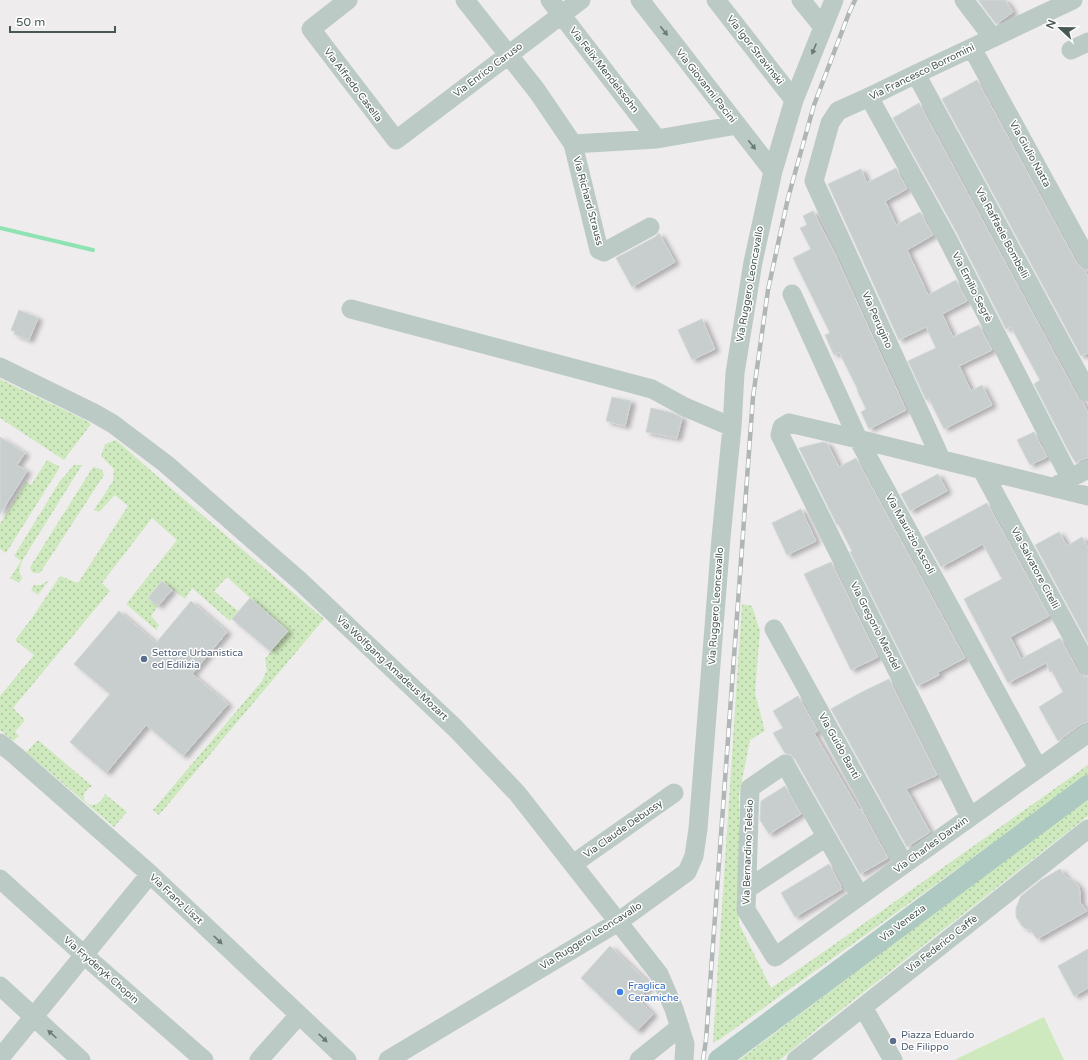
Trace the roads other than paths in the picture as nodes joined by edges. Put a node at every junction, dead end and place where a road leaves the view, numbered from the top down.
1 (348, 0) edge
2 (465, 0) edge
3 (550, 0) edge
4 (581, 0) edge
5 (640, 0) edge
6 (716, 0) edge
7 (801, 0) edge
8 (834, 0) edge
9 (964, 0) edge
10 (1074, 0) edge
11 (562, 15) junction
12 (823, 27) junction
13 (993, 38) junction
14 (972, 48) junction
15 (509, 55) junction
16 (916, 74) junction
17 (869, 97) junction
18 (794, 100) junction
19 (737, 125) junction
20 (657, 139) junction
21 (396, 140) joint
22 (573, 144) junction
23 (773, 171) junction
24 (814, 181) joint
25 (650, 227) dead end
26 (1088, 260) edge
27 (792, 294) dead end
28 (351, 310) dead end
29 (0, 367) edge
30 (1088, 392) edge
31 (732, 427) junction
32 (858, 439) junction
33 (941, 459) junction
34 (1088, 469) edge
35 (982, 470) junction
36 (1070, 478) junction
37 (1052, 487) junction
38 (1088, 496) edge
39 (774, 629) dead end
40 (1088, 666) edge
41 (1088, 733) edge
42 (0, 743) edge
43 (1038, 768) junction
44 (1088, 786) edge
45 (674, 793) dead end
46 (970, 817) junction
47 (1088, 829) edge
48 (826, 837) junction
49 (573, 864) junction
50 (904, 864) junction
51 (150, 874) junction
52 (0, 879) edge
53 (747, 889) junction
54 (860, 896) junction
55 (618, 922) junction
56 (84, 955) junction
57 (775, 956) joint
58 (0, 986) edge
59 (863, 1007) junction
60 (299, 1015) junction
61 (33, 1016) junction
62 (680, 1028) junction
63 (0, 1058) edge
64 (81, 1060) edge
65 (204, 1060) edge
66 (259, 1060) edge
67 (347, 1060) edge
68 (388, 1060) edge
69 (639, 1060) edge
70 (684, 1060) edge
71 (719, 1060) edge
72 (796, 1060) edge
73 (893, 1060) edge

1 - 21 street, Via Alfredo Casella
2 - 15 street, Via Richard Strauss
3 - 11 street, Via Felix Mendelssohn
4 - 11 street, Via Enrico Caruso
5 -> 19 street, Via Giovanni Pacini
6 - 18 street, Via Igor Stravinski
7 - 12 street
8 - 12 street, Via Ruggero Leoncavallo
9 - 13 street
10 - 13 street, Via Francesco Borromini
11 - 15 street, Via Enrico Caruso
11 - 20 street, Via Felix Mendelssohn
12 -> 18 street, Via Ruggero Leoncavallo
13 - 14 street, Via Francesco Borromini
14 - 16 street, Via Francesco Borromini
14 - 26 street, Via Giulio Natta
15 - 21 street, Via Enrico Caruso
15 - 22 street, Via Richard Strauss
16 - 17 street, Via Francesco Borromini
16 - 30 street, Via Raffaele Bombelli
17 - 24 street, Via Francesco Borromini
17 - 36 street, Via Emilio Segrè
18 - 23 street, Via Ruggero Leoncavallo
19 - 20 street, Via Richard Strauss
19 -> 23 street, Via Giovanni Pacini
20 - 22 street, Via Richard Strauss
22 - 25 street, Via Richard Strauss
23 - 31 street, Via Ruggero Leoncavallo
24 - 33 street, Via Perugino
27 - 32 street, Via Maurizio Ascoli
28 - 31 street
29 - 49 street, Via Wolfgang Amadeus Mozart
31 - 55 street, Via Ruggero Leoncavallo
32 - 33 street
32 - 43 street, Via Maurizio Ascoli
32 - 46 street, Via Gregorio Mendel
33 - 35 street
34 - 36 street
35 - 37 street
35 - 40 street, Via Salvatore Citelli
36 - 37 street
37 - 38 street
39 - 50 street, Via Guido Banti
41 - 43 street, Via Charles Darwin
42 - 51 street, Via Franz Liszt
43 - 46 street, Via Charles Darwin
44 - 71 main road, Via Venezia
45 - 49 street, Via Claude Debussy
46 - 50 street, Via Charles Darwin
47 - 59 street, Via Federico Caffè
48 - 53 street
48 - 53 street, Via Bernardino Telesio
48 - 54 street, Via Bernardino Telesio
49 - 55 street, Via Wolfgang Amadeus Mozart
50 - 54 street, Via Charles Darwin
51 - 56 street
51 -> 60 street, Via Franz Liszt
52 - 56 street, Via Fryderyk Chopin
53 - 57 street, Via Bernardino Telesio
54 - 57 street, Via Charles Darwin
55 - 62 street, Via Wolfgang Amadeus Mozart
55 - 68 street, Via Ruggero Leoncavallo
56 - 61 street
56 - 65 street, Via Fryderyk Chopin
58 - 61 street
59 - 72 street, Via Federico Caffè
59 - 73 street
60 - 66 street
60 -> 67 street, Via Franz Liszt
61 - 63 street
64 -> 61 street
62 - 69 street
62 - 70 street, Via Wolfgang Amadeus Mozart

